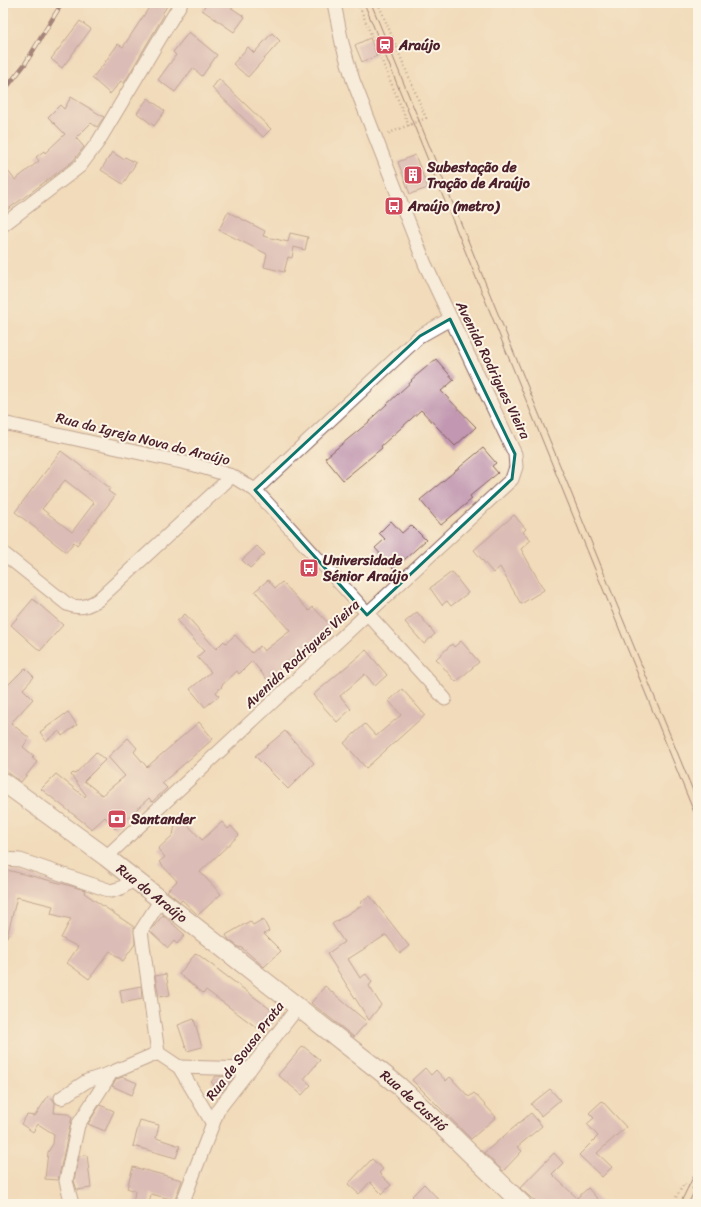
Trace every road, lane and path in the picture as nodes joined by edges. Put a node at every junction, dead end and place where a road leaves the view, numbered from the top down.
1 (181, 3) edge
2 (334, 3) edge
3 (358, 3) edge
4 (378, 3) edge
5 (409, 126) junction
6 (376, 139) junction
7 (3, 225) edge
8 (450, 319) junction
9 (3, 423) edge
10 (232, 476) junction
11 (255, 490) junction
12 (3, 553) edge
13 (368, 615) junction
14 (445, 698) dead end
15 (3, 782) edge
16 (106, 857) junction
17 (3, 859) edge
18 (133, 880) junction
19 (160, 901) junction
20 (298, 1007) junction
21 (158, 1053) junction
22 (179, 1066) junction
23 (250, 1069) junction
24 (111, 1073) junction
25 (62, 1098) dead end
26 (213, 1124) junction
27 (698, 1191) edge
28 (698, 1200) edge
29 (72, 1204) edge
30 (182, 1204) edge
31 (522, 1204) edge
32 (672, 1204) edge
33 (696, 1204) edge

1 - 7 street
2 - 6 street, Avenida Rodrigues Vieira
3 - 5 path
4 - 5 path
5 - 6 path
6 - 8 street, Avenida Rodrigues Vieira
8 - 11 street
8 - 13 street, Avenida Rodrigues Vieira
9 - 10 street, Rua da Igreja Nova do Araújo
10 - 11 street, Rua da Igreja Nova do Araújo
10 - 12 street
11 - 13 street, Rua da Igreja Nova do Araújo
13 - 14 street, Rua da Igreja Nova do Araújo
13 - 16 street, Avenida Rodrigues Vieira
15 - 16 main road, Rua do Araújo
16 - 18 main road, Rua do Araújo
17 - 18 street
18 - 19 main road, Rua do Araújo
19 - 20 main road, Rua do Araújo
19 - 21 street
20 - 23 street, Rua de Sousa Prata
20 - 31 main road, Rua de Custió
21 - 22 street
21 - 24 street
22 - 23 street
22 - 26 street
23 - 26 street, Rua de Sousa Prata
24 - 25 street
24 - 29 street
26 - 30 street, Rua de Sousa Prata
27 - 32 path
28 - 33 path

